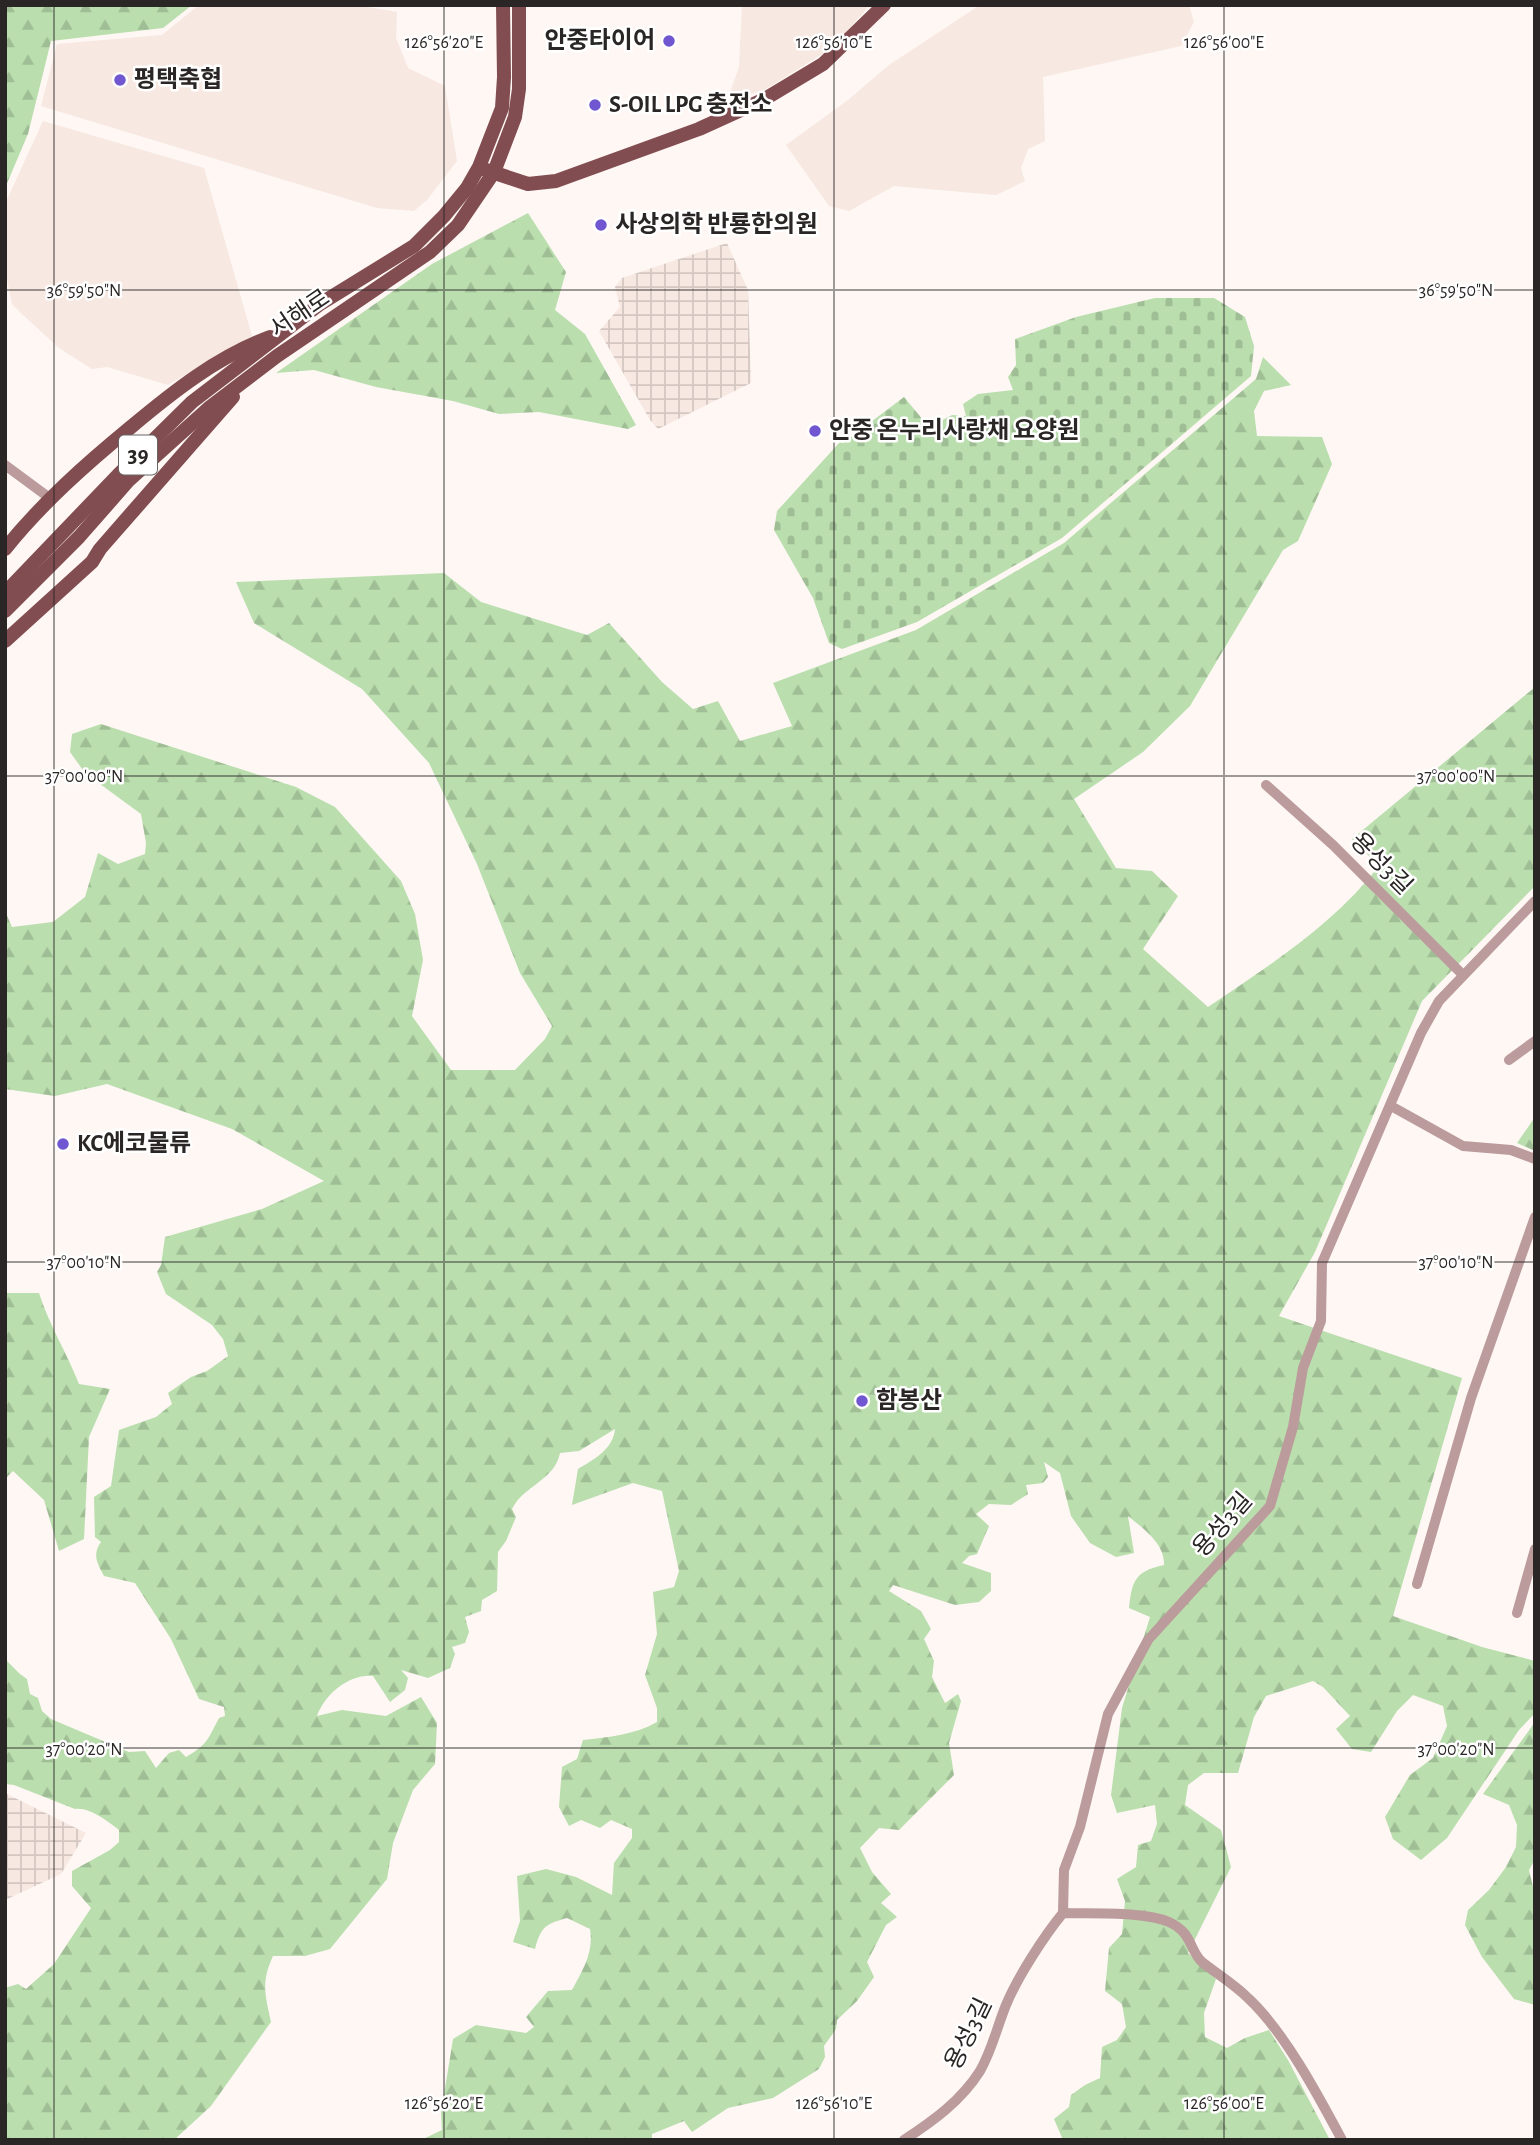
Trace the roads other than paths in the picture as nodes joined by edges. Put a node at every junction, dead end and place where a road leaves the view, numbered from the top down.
1 (503, 5) edge
2 (519, 5) edge
3 (884, 5) edge
4 (479, 167) junction
5 (494, 172) junction
6 (285, 332) junction
7 (247, 379) junction
8 (5, 465) edge
9 (51, 499) junction
10 (5, 549) edge
11 (5, 593) edge
12 (5, 611) edge
13 (5, 640) edge
14 (1266, 785) dead end
15 (1535, 901) edge
16 (1463, 975) junction
17 (1535, 1041) edge
18 (1510, 1060) dead end
19 (1391, 1106) junction
20 (1535, 1159) edge
21 (1535, 1217) edge
22 (1535, 1549) edge
23 (1417, 1584) dead end
24 (1517, 1613) dead end
25 (1063, 1913) junction
26 (904, 2140) edge
27 (1342, 2140) edge

1 - 4 main road, 서해로 / 39
2 - 5 main road, 서해로 / 39
3 - 5 main road
4 - 5 main road
4 - 6 main road, 서해로 / 39
5 - 7 main road, 서해로 / 39
6 - 9 main road
6 - 11 main road, 서해로 / 39
7 - 12 main road, 서해로 / 39
7 - 13 main road
8 - 9 street
9 - 10 main road
14 - 16 street, 용성3길
15 - 16 street, 용성3길
16 - 19 street, 용성3길
17 - 18 street
19 - 20 street
19 - 25 street, 용성3길
21 - 23 street
22 - 24 street
25 - 26 street, 용성3길
25 - 27 street

